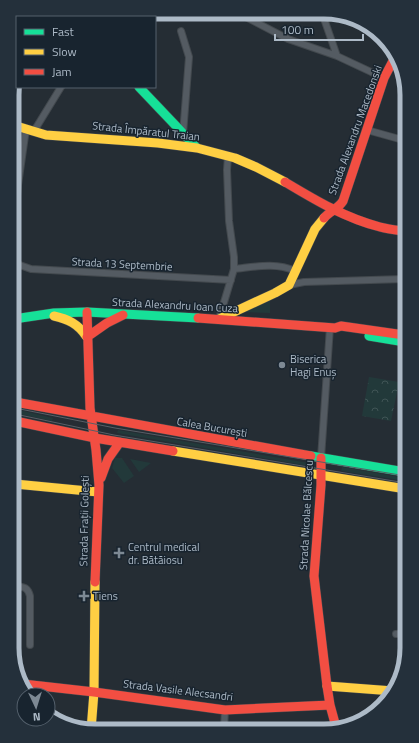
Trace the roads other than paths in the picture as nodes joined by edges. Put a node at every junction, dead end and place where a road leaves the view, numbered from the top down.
1 (250, 19) edge
2 (324, 19) edge
3 (181, 31) dead end
4 (337, 56) junction
5 (392, 62) edge
6 (384, 78) junction
7 (60, 88) edge
8 (140, 88) edge
9 (19, 127) edge
10 (30, 130) junction
11 (367, 130) junction
12 (183, 134) junction
13 (400, 139) edge
14 (196, 147) junction
15 (228, 156) junction
16 (19, 180) edge
17 (334, 210) junction
18 (400, 230) edge
19 (19, 265) edge
20 (234, 269) junction
21 (295, 271) junction
22 (400, 279) edge
23 (231, 280) junction
24 (289, 285) junction
25 (86, 312) junction
26 (47, 314) junction
27 (124, 314) junction
28 (19, 318) edge
29 (219, 319) junction
30 (333, 328) junction
31 (400, 334) edge
32 (87, 337) junction
33 (400, 341) edge
34 (19, 403) edge
35 (92, 417) junction
36 (19, 422) edge
37 (95, 438) junction
38 (120, 442) junction
39 (322, 458) junction
40 (400, 471) edge
41 (321, 475) junction
42 (19, 484) edge
43 (98, 488) junction
44 (400, 488) edge
45 (19, 587) edge
46 (396, 634) dead end
47 (400, 634) edge
48 (30, 645) dead end
49 (29, 685) edge
50 (327, 686) junction
51 (387, 691) edge
52 (94, 692) junction
53 (330, 705) junction
54 (225, 710) junction
55 (335, 723) edge
56 (92, 724) edge
57 (224, 724) edge

1 - 4 street
2 - 4 street
3 - 12 street
4 - 6 street
5 - 6 street, Strada Alexandru Macedonski
6 - 11 street, Strada Alexandru Macedonski
7 - 10 street
8 - 12 street
9 - 10 street, Strada Împăratul Traian
10 - 14 street, Strada Împăratul Traian
10 - 16 street
11 - 13 street
11 - 17 street, Strada Alexandru Macedonski
12 - 14 street
14 - 15 street, Strada Împăratul Traian
15 - 17 street, Strada Împăratul Traian
15 - 20 street
17 - 18 street, Strada Împăratul Traian
17 - 21 street, Strada Alexandru Macedonski
19 - 23 street, Strada 13 Septembrie
20 - 21 street
20 - 23 street
21 - 24 street, Strada Alexandru Macedonski
22 - 24 street
23 - 29 street
24 - 29 street
25 - 26 street, Strada Alexandru Ioan Cuza
25 - 27 street, Strada Alexandru Ioan Cuza
25 - 32 street, Strada Frații Golești
26 - 28 street, Strada Alexandru Ioan Cuza
26 - 32 street
27 - 29 street, Strada Alexandru Ioan Cuza
27 - 32 street
29 - 30 street, Strada Alexandru Ioan Cuza
30 - 31 street, Strada Alexandru Ioan Cuza
30 - 33 street, Strada Alexandru Ioan Cuza
30 - 39 street, Strada Nicolae Bălcescu
32 - 35 street, Strada Frații Golești
34 - 35 street, Calea București
35 - 37 street, Strada Frații Golești
35 - 39 street, Calea București
36 - 37 street
37 - 38 street
37 - 43 street, Strada Frații Golești
38 - 41 street
38 - 43 street
39 - 40 street, Calea București
39 - 41 street, Strada Nicolae Bălcescu
41 - 44 street
41 - 50 street, Strada Nicolae Bălcescu
42 - 43 street
43 - 52 street, Strada Frații Golești
45 - 48 street
46 - 47 street
49 - 52 street, Strada Vasile Alecsandri
50 - 51 street
50 - 53 street, Strada Nicolae Bălcescu
52 - 54 street, Strada Vasile Alecsandri
52 - 56 street, Strada Frații Golești
53 - 54 street, Strada Vasile Alecsandri
53 - 55 street, Strada Nicolae Bălcescu
54 - 57 street

